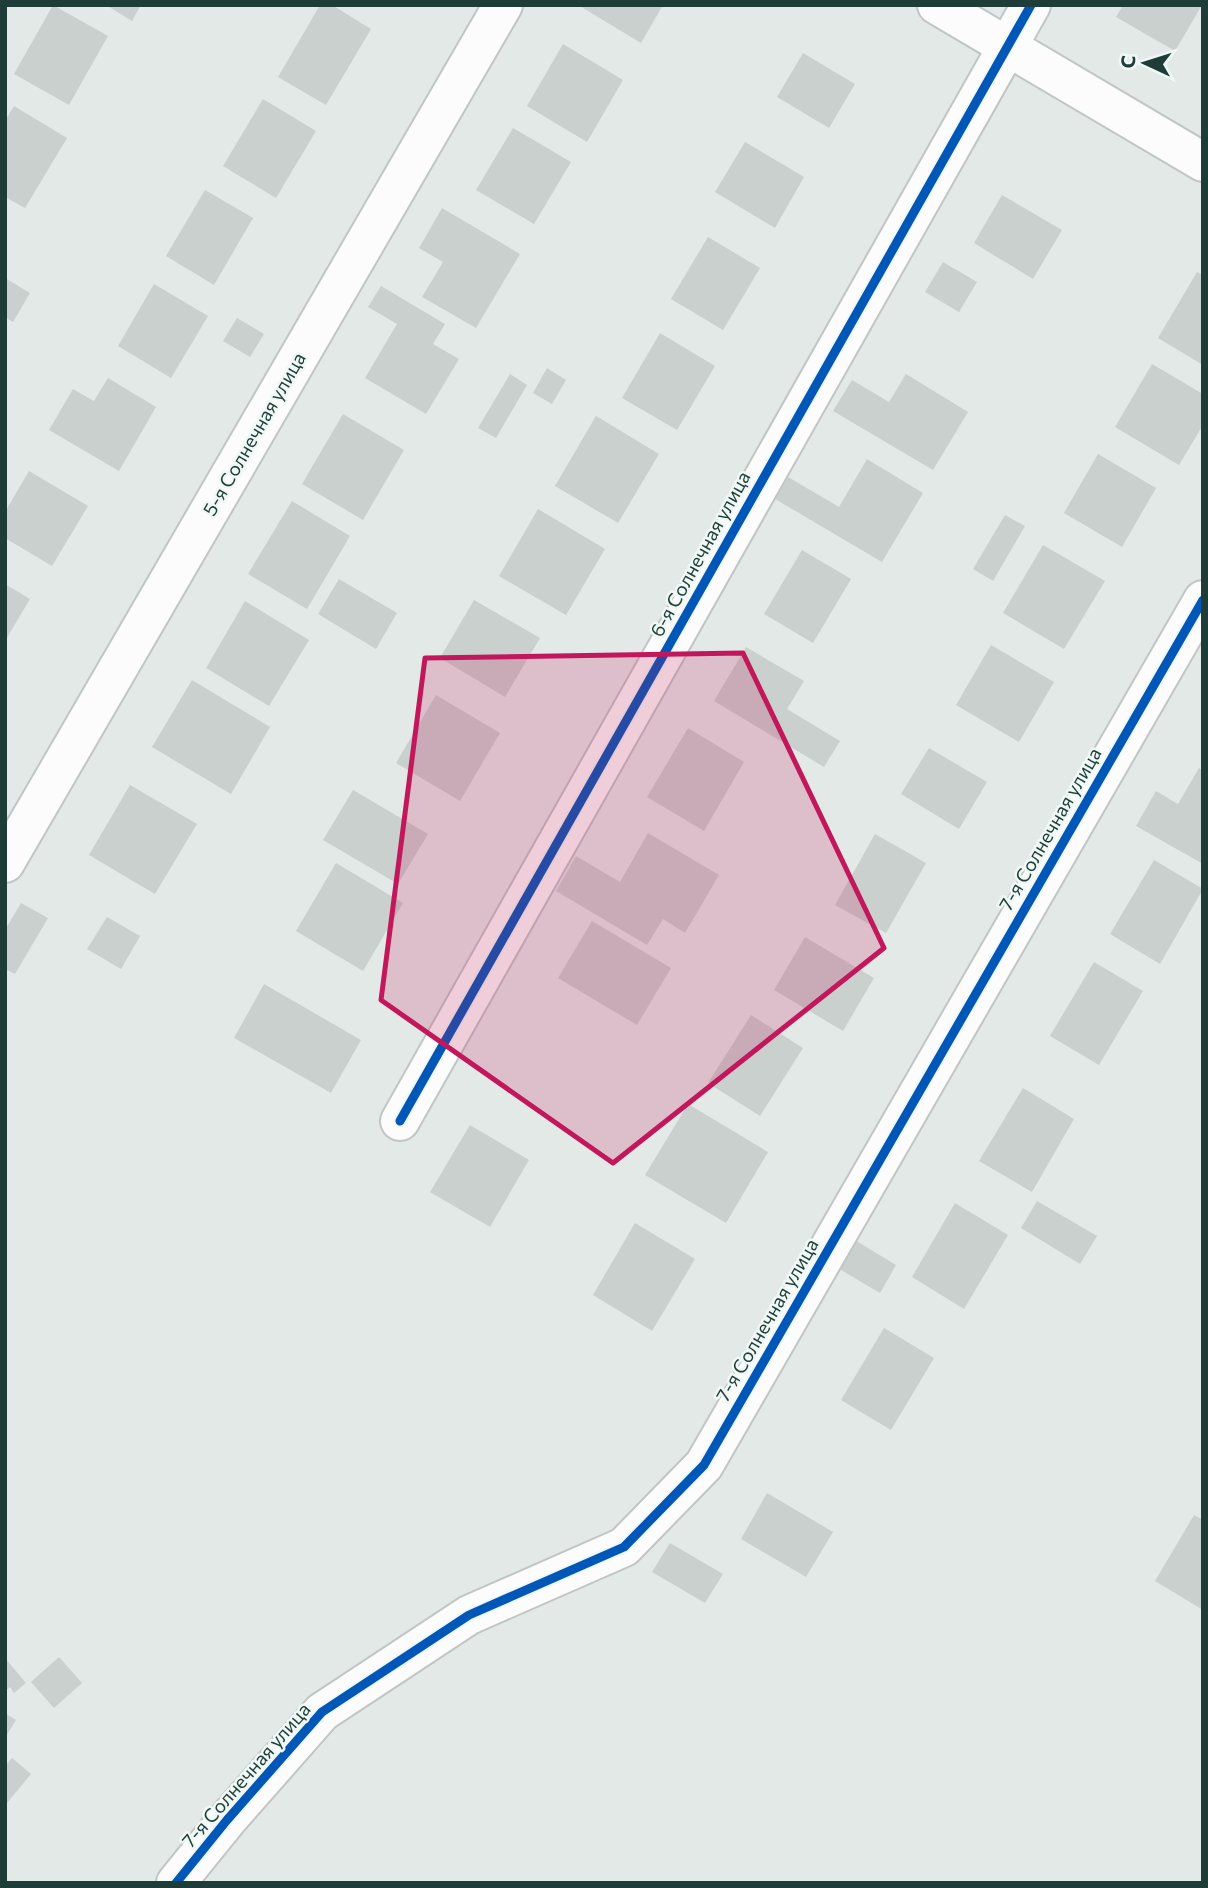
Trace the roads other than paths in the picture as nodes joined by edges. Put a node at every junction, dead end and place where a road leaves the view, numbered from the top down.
1 (503, 5) edge
2 (937, 5) edge
3 (1031, 5) edge
4 (1006, 47) junction
5 (1203, 162) edge
6 (1203, 600) edge
7 (5, 863) edge
8 (400, 1121) dead end
9 (176, 1883) edge

1 - 7 street, 5-я Солнечная улица
2 - 4 street
3 - 4 street, 6-я Солнечная улица
4 - 5 street
4 - 8 street, 6-я Солнечная улица
6 - 9 street, 7-я Солнечная улица

